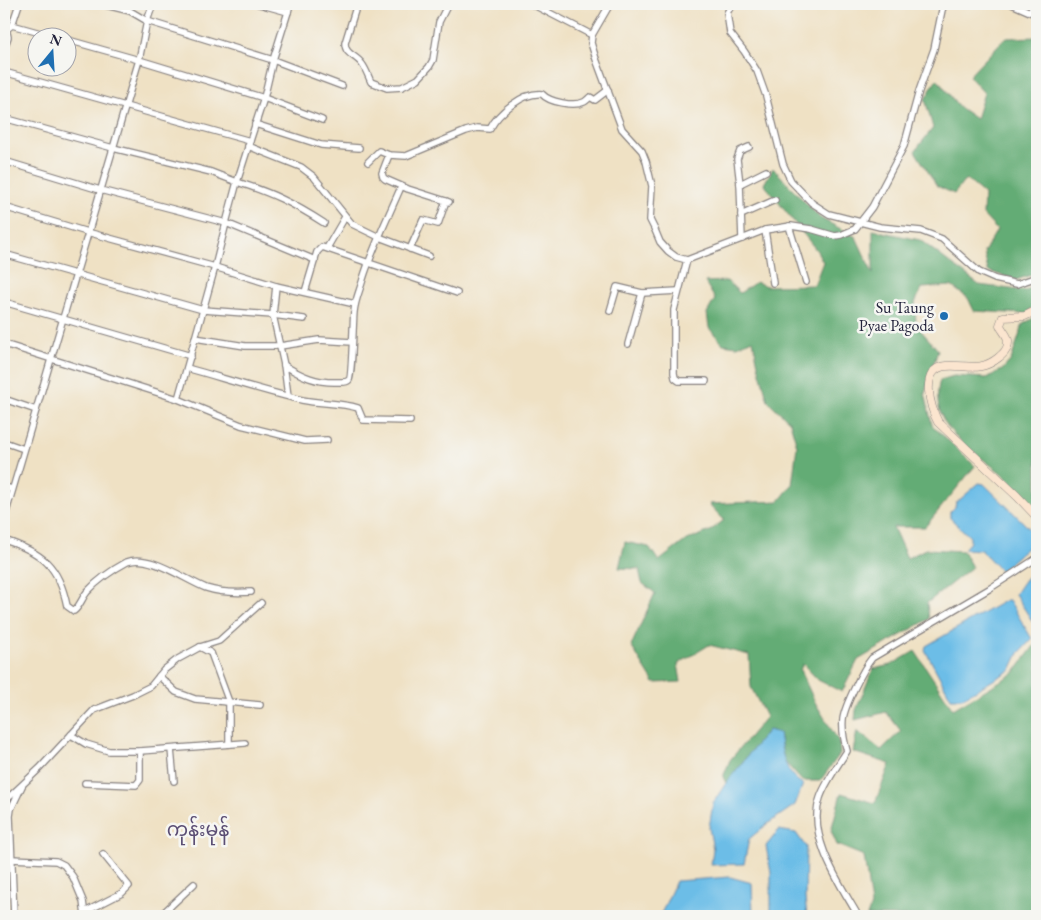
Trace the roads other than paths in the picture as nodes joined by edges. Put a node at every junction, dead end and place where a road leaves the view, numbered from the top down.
1 (19, 4) edge
2 (102, 4) edge
3 (153, 4) edge
4 (259, 4) edge
5 (290, 4) edge
6 (357, 4) edge
7 (448, 4) edge
8 (532, 4) edge
9 (547, 4) edge
10 (610, 4) edge
11 (732, 4) edge
12 (945, 4) edge
13 (1012, 4) edge
14 (1035, 4) edge
15 (544, 10) junction
16 (1030, 11) junction
17 (288, 12) junction
18 (1037, 14) edge
19 (147, 21) junction
20 (8, 27) edge
21 (28, 31) edge
22 (592, 35) junction
23 (78, 43) edge
24 (4, 49) edge
25 (138, 60) junction
26 (273, 60) junction
27 (4, 72) edge
28 (342, 86) dead end
29 (608, 90) junction
30 (264, 98) junction
31 (125, 107) junction
32 (4, 118) edge
33 (322, 120) dead end
34 (255, 124) junction
35 (249, 143) junction
36 (749, 147) dead end
37 (113, 148) junction
38 (360, 148) dead end
39 (389, 155) junction
40 (4, 161) edge
41 (368, 162) dead end
42 (766, 171) dead end
43 (237, 182) junction
44 (740, 184) junction
45 (402, 187) junction
46 (100, 190) junction
47 (775, 200) dead end
48 (4, 207) edge
49 (741, 215) junction
50 (345, 217) junction
51 (860, 222) junction
52 (226, 223) junction
53 (324, 223) dead end
54 (789, 226) junction
55 (765, 230) junction
56 (87, 232) junction
57 (379, 237) junction
58 (742, 239) junction
59 (327, 248) junction
60 (410, 249) junction
61 (4, 254) edge
62 (429, 256) dead end
63 (315, 260) junction
64 (687, 260) junction
65 (368, 263) junction
66 (214, 267) junction
67 (76, 274) junction
68 (1037, 277) edge
69 (806, 282) dead end
70 (772, 283) dead end
71 (276, 286) junction
72 (678, 291) junction
73 (306, 292) junction
74 (457, 292) dead end
75 (642, 293) junction
76 (4, 302) edge
77 (355, 304) junction
78 (203, 310) junction
79 (1037, 310) edge
80 (610, 311) dead end
81 (273, 315) junction
82 (63, 318) junction
83 (304, 319) dead end
84 (196, 338) junction
85 (352, 342) junction
86 (4, 344) edge
87 (628, 344) dead end
88 (280, 346) junction
89 (191, 356) junction
90 (51, 359) junction
91 (284, 365) junction
92 (187, 368) junction
93 (706, 381) dead end
94 (288, 396) junction
95 (4, 399) edge
96 (178, 399) junction
97 (36, 410) junction
98 (410, 421) dead end
99 (327, 440) dead end
100 (4, 442) edge
101 (24, 449) junction
102 (4, 487) edge
103 (12, 489) junction
104 (1037, 516) edge
105 (4, 519) edge
106 (4, 540) edge
107 (1037, 558) edge
108 (251, 592) dead end
109 (261, 603) dead end
110 (200, 647) junction
111 (159, 676) junction
112 (229, 702) junction
113 (260, 705) dead end
114 (71, 735) junction
115 (245, 743) dead end
116 (229, 744) junction
117 (171, 749) junction
118 (140, 751) junction
119 (174, 781) dead end
120 (85, 783) dead end
121 (23, 784) junction
122 (4, 802) edge
123 (103, 854) dead end
124 (11, 858) junction
125 (194, 884) dead end
126 (85, 914) edge
127 (14, 916) edge
128 (160, 916) edge
129 (855, 916) edge

1 - 20 street
2 - 19 street
3 - 19 street
4 - 17 street
5 - 17 street
6 - 7 street
8 - 15 street
9 - 15 street
10 - 22 street
11 - 51 street
12 - 51 street
13 - 16 street
14 - 16 street
15 - 22 street
16 - 18 street
17 - 26 street
19 - 25 street
19 - 26 street
20 - 21 street
20 - 24 street
22 - 29 street
23 - 25 street
25 - 30 street
25 - 31 street
26 - 28 street
26 - 30 street
27 - 31 street
29 - 39 street
29 - 64 street
30 - 33 street
30 - 34 street
31 - 35 street
31 - 37 street
32 - 37 street
34 - 35 street
34 - 38 street
35 - 43 street
35 - 50 street
36 - 44 street
37 - 43 street
37 - 46 street
39 - 41 street
39 - 45 street
40 - 46 street
42 - 44 street
43 - 52 street
43 - 53 street
44 - 49 street
45 - 57 street
45 - 60 street
46 - 52 street
46 - 56 street
47 - 49 street
48 - 56 street
49 - 58 street
50 - 57 street
50 - 59 street
51 - 54 street
51 - 68 street
52 - 63 street
52 - 66 street
54 - 55 street
54 - 69 street
55 - 58 street
55 - 70 street
56 - 66 street
56 - 67 street
57 - 60 street
57 - 65 street
58 - 64 street
59 - 63 street
59 - 65 street
60 - 62 street
61 - 67 street
63 - 73 street
64 - 72 street
65 - 74 street
65 - 77 street
66 - 71 street
66 - 78 street
67 - 78 street
67 - 82 street
71 - 73 street
71 - 81 street
72 - 75 street
72 - 93 street
73 - 77 street
75 - 80 street
75 - 87 street
76 - 82 street
77 - 85 street
78 - 81 street
78 - 84 street
79 - 104 main road
81 - 83 street
81 - 88 street
82 - 89 street
82 - 90 street
84 - 88 street
84 - 89 street
85 - 88 street
85 - 91 street
86 - 90 street
88 - 91 street
89 - 92 street
90 - 96 street
90 - 97 street
91 - 94 street
92 - 94 street
92 - 96 street
94 - 98 street
95 - 97 street
96 - 99 street
97 - 101 street
100 - 101 street
101 - 103 street
102 - 103 street
103 - 105 street
106 - 108 street
107 - 129 street
109 - 110 street
110 - 111 street
110 - 112 street
111 - 112 street
111 - 114 street
112 - 113 street
112 - 116 street
114 - 118 street
114 - 121 street
115 - 116 street
116 - 117 street
117 - 118 street
117 - 119 street
118 - 120 street
121 - 122 street
121 - 124 street
123 - 126 street
124 - 126 street
124 - 127 street
125 - 128 street

